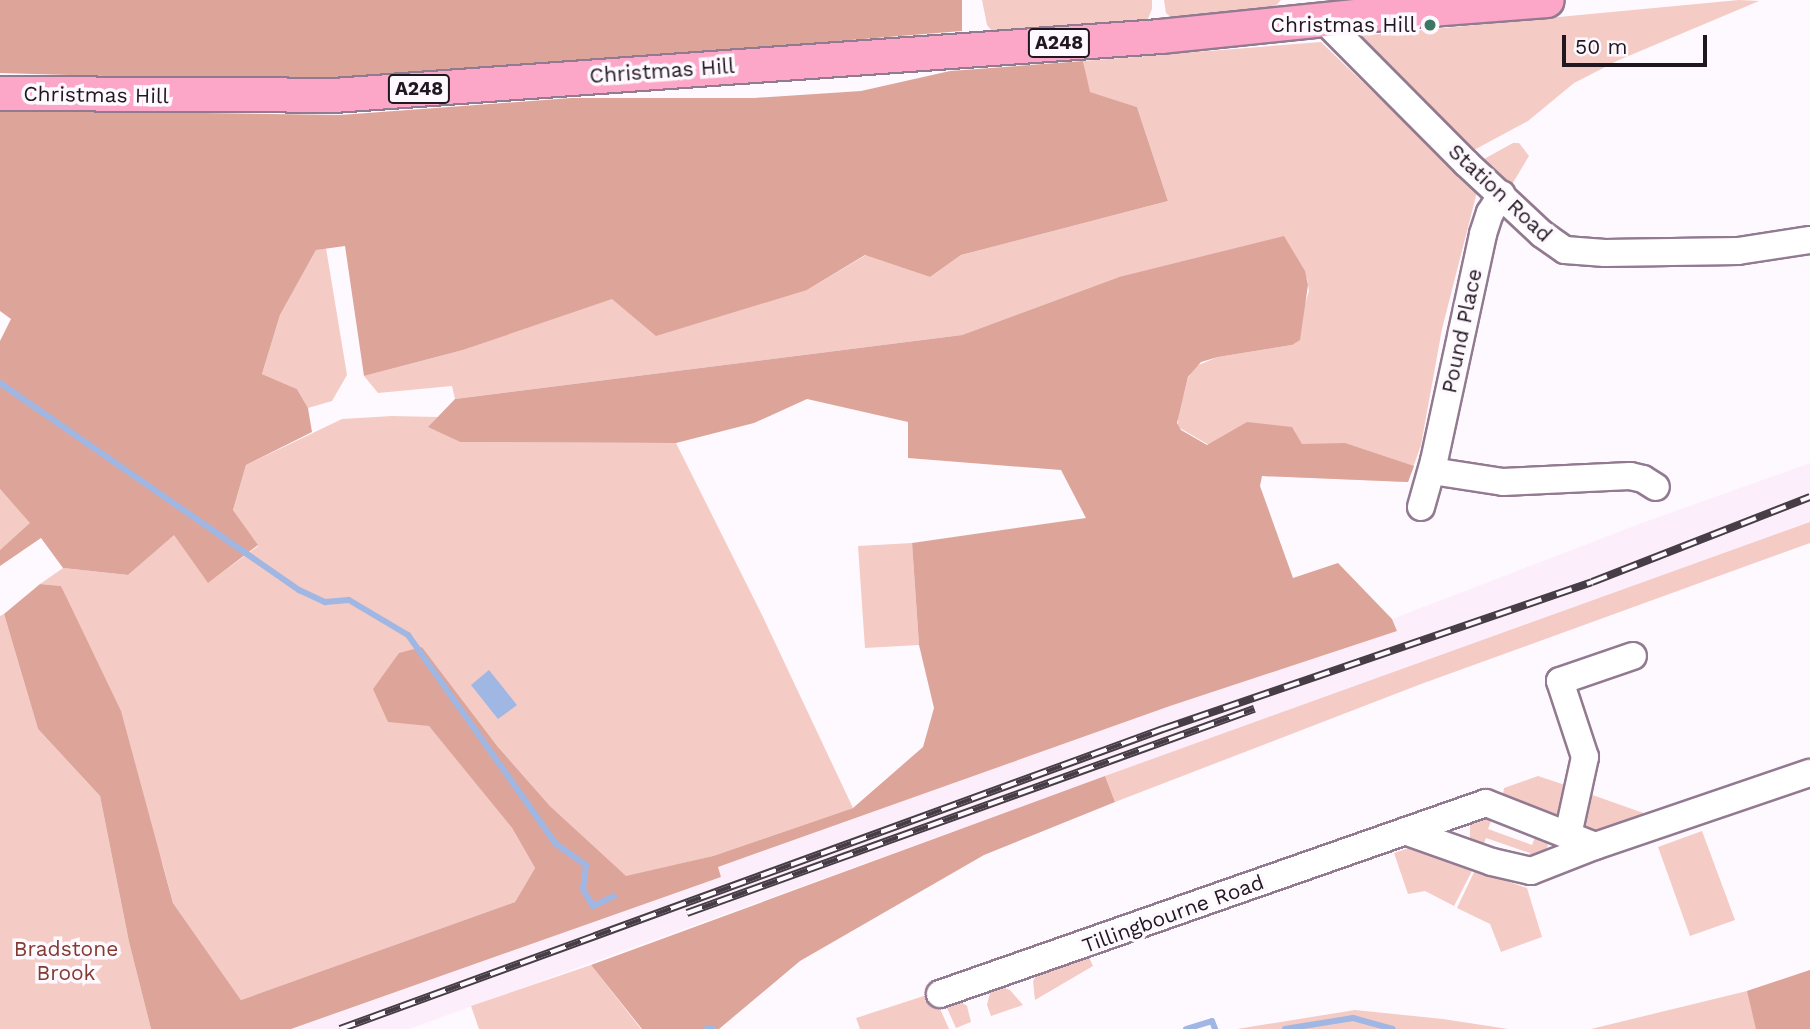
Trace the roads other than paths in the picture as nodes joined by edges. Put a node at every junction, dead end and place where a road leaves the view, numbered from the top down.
1 (1547, 0) edge
2 (1323, 19) junction
3 (0, 93) edge
4 (1503, 194) junction
5 (1810, 240) edge
6 (1432, 471) junction
7 (1656, 487) dead end
8 (1421, 506) dead end
9 (1633, 656) dead end
10 (1810, 773) edge
11 (1405, 831) junction
12 (1567, 835) junction
13 (1595, 846) junction
14 (940, 994) dead end

1 - 2 main road, A248
2 - 3 main road, Christmas Hill / A248
2 - 4 street, Station Road
4 - 5 street, Station Road
4 - 6 street, Pound Place
6 - 7 street
6 - 8 street, Pound Place
9 - 12 street
10 - 13 street
11 - 12 street, Tillingbourne Road
11 - 13 street
11 - 14 street, Tillingbourne Road
12 - 13 street, Tillingbourne Road

